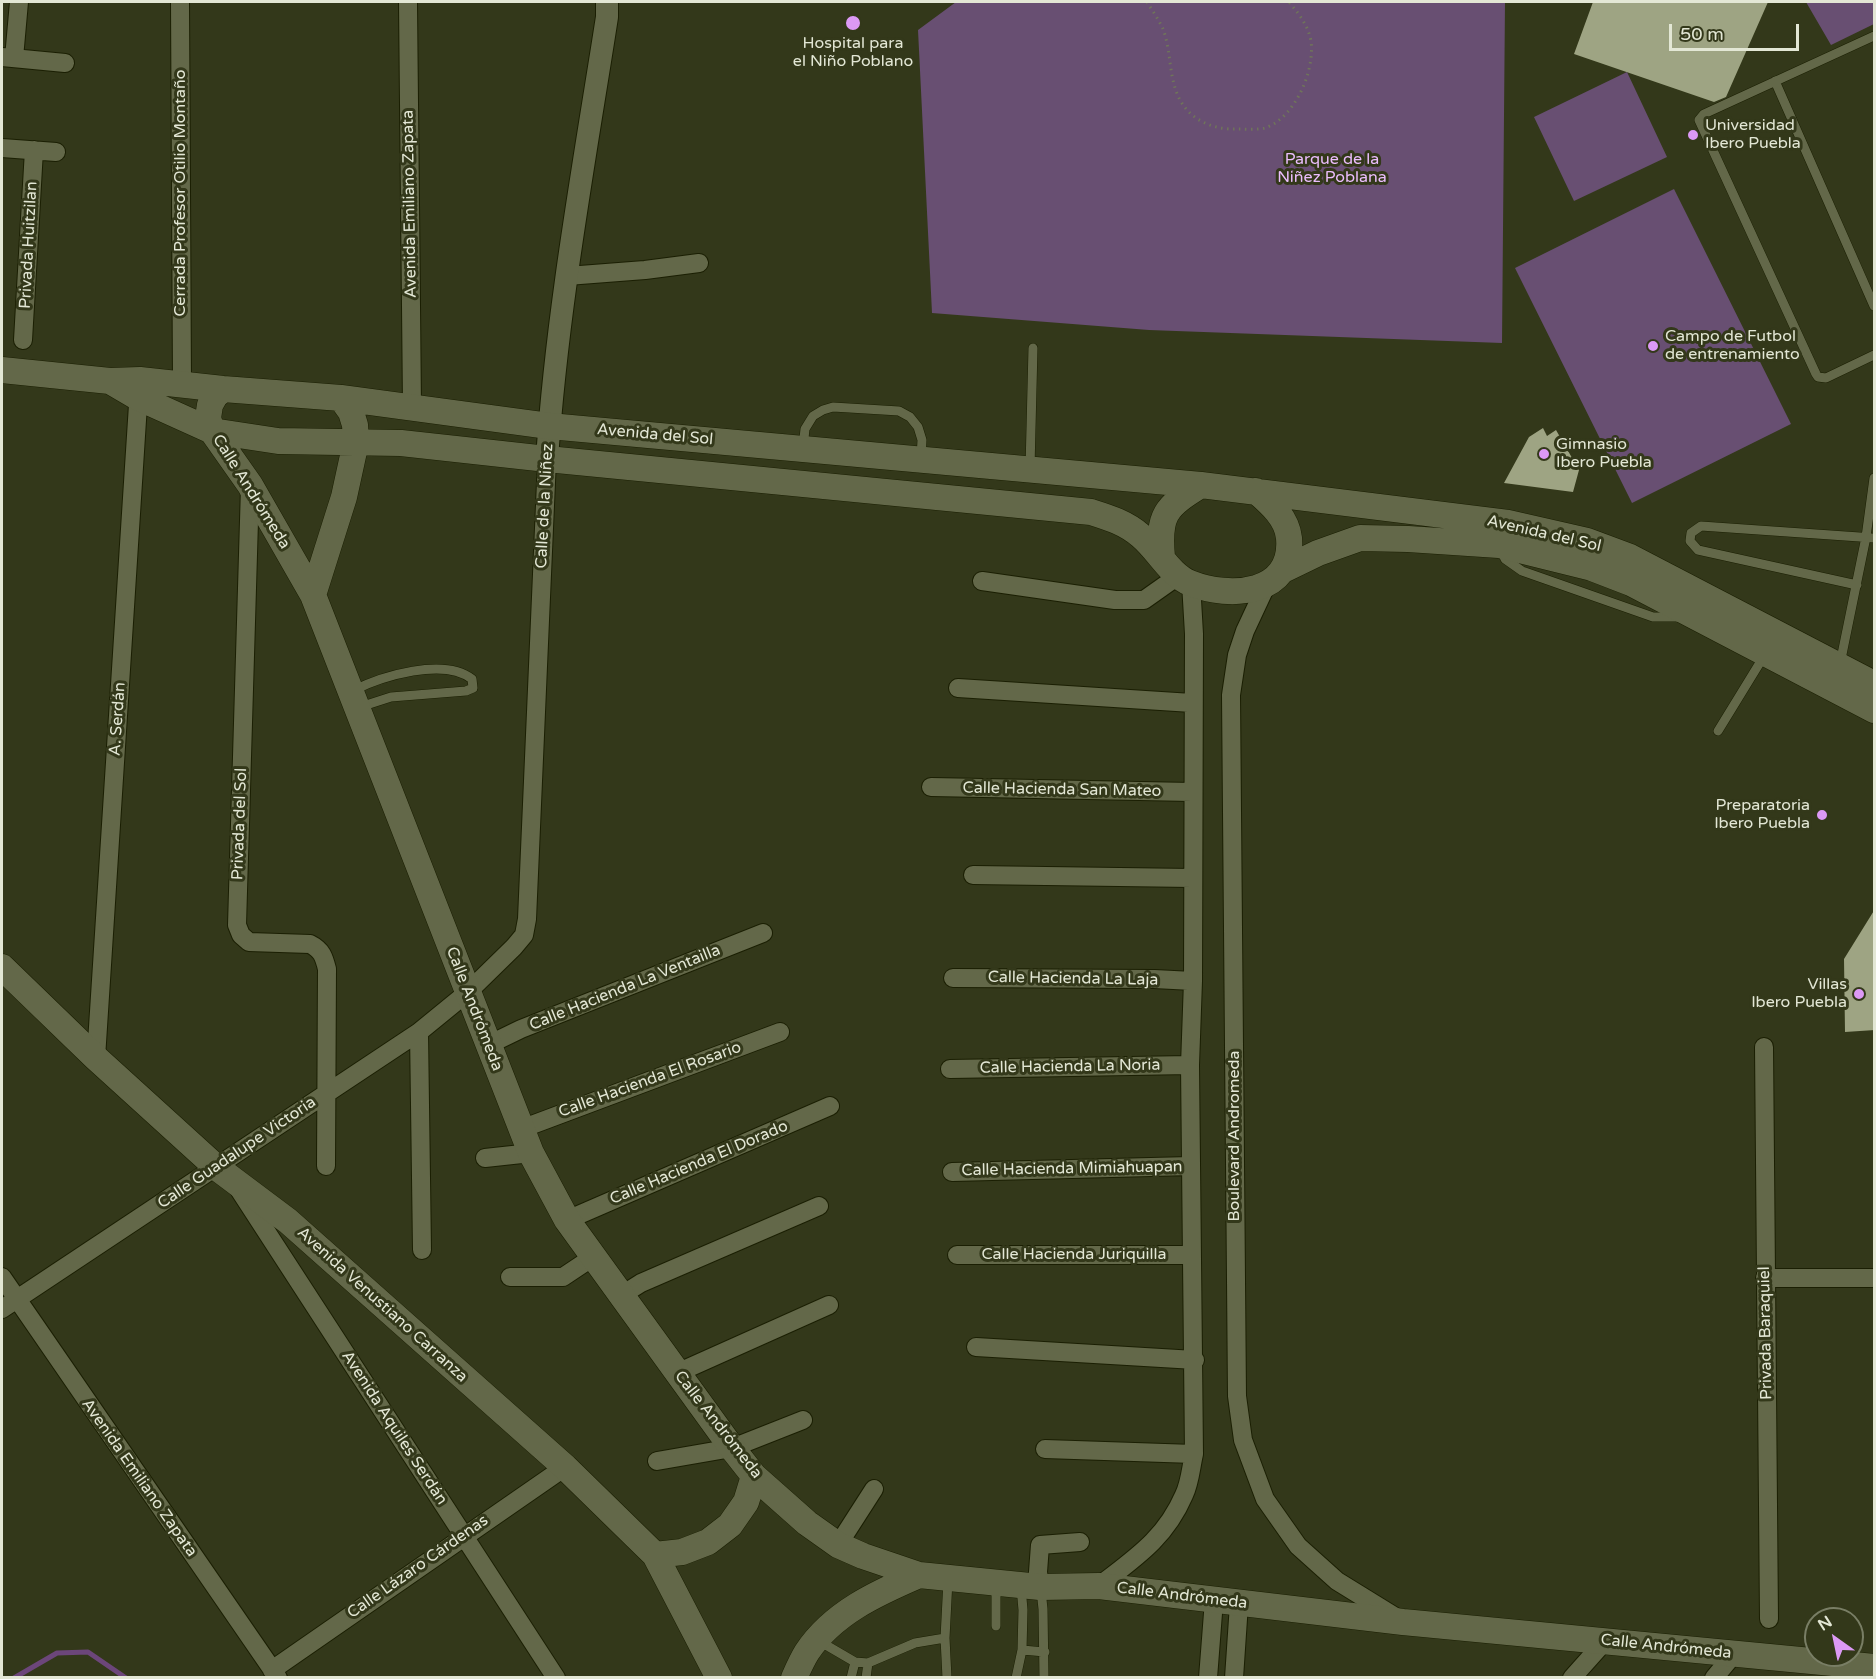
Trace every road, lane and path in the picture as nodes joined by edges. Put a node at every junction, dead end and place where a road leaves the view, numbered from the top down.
1 (19, 2) edge
2 (180, 2) edge
3 (408, 2) edge
4 (607, 2) edge
5 (1147, 2) edge
6 (1289, 2) edge
7 (1875, 36) edge
8 (8, 57) edge
9 (65, 63) dead end
10 (1775, 81) junction
11 (2, 148) edge
12 (34, 150) junction
13 (56, 152) dead end
14 (699, 263) dead end
15 (567, 276) junction
16 (1875, 306) edge
17 (23, 340) dead end
18 (1033, 348) dead end
19 (1875, 355) edge
20 (2, 370) edge
21 (182, 384) junction
22 (139, 389) junction
23 (223, 389) junction
24 (341, 398) junction
25 (412, 407) junction
26 (549, 426) junction
27 (212, 431) junction
28 (356, 442) junction
29 (803, 448) junction
30 (548, 459) junction
31 (921, 459) junction
32 (1030, 468) junction
33 (1875, 478) edge
34 (250, 485) junction
35 (1201, 485) junction
36 (1256, 491) junction
37 (1870, 538) edge
38 (1285, 569) junction
39 (1177, 572) junction
40 (982, 580) dead end
41 (1857, 585) junction
42 (1266, 586) junction
43 (314, 595) junction
44 (1766, 653) junction
45 (1840, 666) junction
46 (384, 677) junction
47 (1875, 684) edge
48 (958, 688) dead end
49 (392, 697) junction
50 (354, 699) junction
51 (1192, 703) junction
52 (1875, 710) edge
53 (1718, 731) dead end
54 (931, 787) dead end
55 (1192, 792) junction
56 (973, 875) dead end
57 (1192, 878) junction
58 (764, 933) dead end
59 (2, 967) edge
60 (953, 978) dead end
61 (1193, 981) junction
62 (468, 992) junction
63 (419, 1032) junction
64 (780, 1032) dead end
65 (488, 1045) junction
66 (1764, 1047) dead end
67 (96, 1058) junction
68 (1190, 1065) junction
69 (950, 1069) dead end
70 (327, 1093) junction
71 (830, 1106) dead end
72 (521, 1129) junction
73 (531, 1153) junction
74 (485, 1158) dead end
75 (326, 1166) dead end
76 (1191, 1166) junction
77 (952, 1172) dead end
78 (224, 1173) junction
79 (819, 1206) dead end
80 (567, 1220) junction
81 (422, 1250) dead end
82 (957, 1255) dead end
83 (1191, 1255) junction
84 (593, 1257) junction
85 (2, 1277) edge
86 (510, 1277) dead end
87 (1765, 1278) junction
88 (1875, 1278) edge
89 (622, 1295) junction
90 (9, 1304) edge
91 (829, 1305) dead end
92 (976, 1347) dead end
93 (1195, 1360) junction
94 (677, 1373) junction
95 (803, 1420) dead end
96 (732, 1448) junction
97 (1045, 1449) dead end
98 (1194, 1454) junction
99 (657, 1461) dead end
100 (565, 1467) junction
101 (754, 1476) junction
102 (874, 1489) dead end
103 (464, 1535) junction
104 (1080, 1542) dead end
105 (838, 1545) junction
106 (655, 1555) junction
107 (919, 1575) junction
108 (948, 1577) junction
109 (995, 1582) junction
110 (1031, 1586) junction
111 (1099, 1586) junction
112 (1227, 1602) junction
113 (1769, 1619) dead end
114 (1403, 1622) junction
115 (996, 1626) dead end
116 (945, 1638) junction
117 (817, 1639) junction
118 (1605, 1641) junction
119 (1022, 1650) junction
120 (1045, 1652) junction
121 (1734, 1654) junction
122 (855, 1662) junction
123 (868, 1663) junction
124 (1875, 1667) edge
125 (275, 1674) edge
126 (556, 1677) edge
127 (719, 1677) edge
128 (794, 1677) edge
129 (851, 1677) edge
130 (866, 1677) edge
131 (947, 1677) edge
132 (1016, 1677) edge
133 (1044, 1677) edge
134 (1208, 1677) edge
135 (1234, 1677) edge
136 (1572, 1677) edge
137 (1714, 1677) edge
138 (1866, 1677) edge

1 - 8 street
2 - 21 street, Cerrada Profesor Otilio Montaño
3 - 25 street, Avenida Emiliano Zapata
4 - 15 street, Calle de la Niñez
5 - 6 path
7 - 10 lane
8 - 9 street
10 - 16 lane
10 - 19 lane
11 - 12 street
12 - 13 street
12 - 17 street, Privada Huitzilan
14 - 15 street
15 - 26 street, Calle de la Niñez
18 - 32 lane
20 - 22 main road, Avenida del Sol
21 - 22 main road, Avenida del Sol
21 - 23 main road, Avenida del Sol
22 - 27 main road, Avenida del Sol
22 - 67 street, A. Serdán
23 - 24 main road, Avenida del Sol
23 - 27 main road, Calle Andrómeda
24 - 25 main road, Avenida del Sol
24 - 28 main road
25 - 26 main road, Avenida del Sol
26 - 29 main road, Avenida del Sol
26 - 30 street, Calle de la Niñez
27 - 28 main road, Avenida del Sol
27 - 34 main road, Calle Andrómeda
28 - 30 main road, Avenida del Sol
28 - 43 main road
29 - 31 main road, Avenida del Sol
29 - 31 lane
30 - 39 main road, Avenida del Sol
30 - 62 street, Calle de la Niñez
31 - 32 main road, Avenida del Sol
32 - 35 main road, Avenida del Sol
33 - 37 lane
34 - 43 main road, Calle Andrómeda
34 - 70 street, Privada del Sol
35 - 36 main road
35 - 39 main road
36 - 38 main road
36 - 45 main road, Avenida del Sol
37 - 41 lane
37 - 41 lane
38 - 42 main road
38 - 44 main road, Avenida del Sol
39 - 40 street
39 - 42 main road
39 - 51 street
41 - 45 lane
42 - 114 street, Boulevard Andromeda
43 - 50 main road, Calle Andrómeda
44 - 52 main road, Avenida del Sol
44 - 53 lane
45 - 47 main road, Avenida del Sol
46 - 49 lane
46 - 49 lane
46 - 50 lane
48 - 51 street
49 - 50 lane
50 - 62 main road, Calle Andrómeda
51 - 55 street
54 - 55 street, Calle Hacienda San Mateo
55 - 57 street
56 - 57 street
57 - 61 street
58 - 65 street, Calle Hacienda La Ventailla
59 - 67 main road, Avenida Venustiano Carranza
60 - 61 street, Calle Hacienda La Laja
61 - 68 street
62 - 63 street, Calle Guadalupe Victoria
62 - 65 main road, Calle Andrómeda
63 - 70 street, Calle Guadalupe Victoria
63 - 81 street
64 - 72 street, Calle Hacienda El Rosario
65 - 72 main road, Calle Andrómeda
66 - 87 street, Privada Baraquiel
67 - 78 main road, Avenida Venustiano Carranza
68 - 69 street, Calle Hacienda La Noria
68 - 76 street
70 - 75 street
70 - 78 street, Calle Guadalupe Victoria
71 - 80 street, Calle Hacienda El Dorado
72 - 73 main road, Calle Andrómeda
73 - 74 street
73 - 80 main road, Calle Andrómeda
76 - 77 street, Calle Hacienda Mimiahuapan
76 - 83 street
78 - 90 street, Calle Guadalupe Victoria
78 - 100 main road, Avenida Venustiano Carranza
78 - 103 street, Avenida Aquiles Serdán
79 - 89 street
80 - 84 main road, Calle Andrómeda
82 - 83 street, Calle Hacienda Juriquilla
83 - 93 street
84 - 86 street
84 - 89 main road, Calle Andrómeda
85 - 90 street, Avenida Emiliano Zapata
87 - 88 street
87 - 113 street, Privada Baraquiel
89 - 94 main road, Calle Andrómeda
90 - 125 street, Avenida Emiliano Zapata
91 - 94 street
92 - 93 street
93 - 98 street
94 - 96 main road, Calle Andrómeda
95 - 96 street
96 - 99 street
96 - 101 main road, Calle Andrómeda
97 - 98 street
98 - 111 street
100 - 103 street, Calle Lázaro Cárdenas
100 - 106 main road, Avenida Venustiano Carranza
101 - 105 main road, Calle Andrómeda
101 - 106 main road
102 - 105 street
103 - 125 street, Calle Lázaro Cárdenas
103 - 126 street, Avenida Aquiles Serdán
104 - 110 street
105 - 107 main road, Calle Andrómeda
106 - 127 main road, Avenida Venustiano Carranza
107 - 108 main road, Calle Andrómeda
107 - 117 main road
108 - 109 main road, Calle Andrómeda
108 - 116 lane
109 - 110 main road, Calle Andrómeda
109 - 115 lane
110 - 111 main road, Calle Andrómeda
110 - 119 lane
110 - 120 lane
111 - 112 main road, Calle Andrómeda
112 - 114 main road, Calle Andrómeda
112 - 134 street
112 - 135 street
114 - 118 main road, Calle Andrómeda
116 - 123 lane
116 - 131 lane
117 - 122 lane
117 - 128 main road
118 - 121 main road, Calle Andrómeda
118 - 136 street
119 - 120 lane
119 - 132 lane
120 - 133 lane
121 - 124 main road, Calle Andrómeda
121 - 137 street
122 - 123 lane
122 - 129 lane
123 - 130 lane
124 - 138 street

